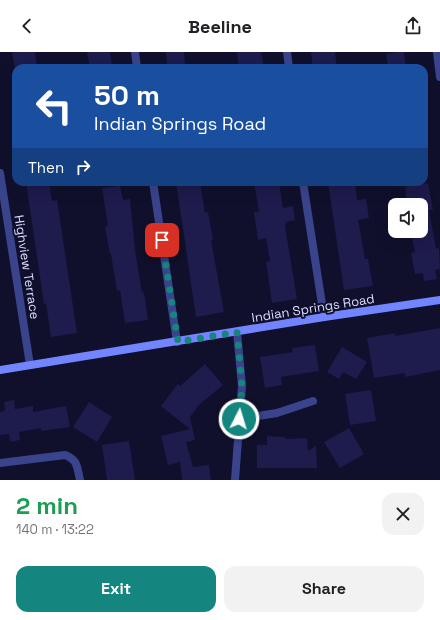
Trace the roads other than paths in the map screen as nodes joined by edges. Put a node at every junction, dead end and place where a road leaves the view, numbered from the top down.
1 (135, 52) edge
2 (287, 52) edge
3 (437, 52) edge
4 (136, 64) edge
5 (288, 64) edge
6 (440, 77) edge
7 (0, 173) edge
8 (154, 186) edge
9 (304, 186) edge
10 (440, 300) edge
11 (324, 317) junction
12 (237, 332) junction
13 (178, 342) junction
14 (30, 366) junction
15 (0, 370) edge
16 (313, 401) dead end
17 (239, 419) junction
18 (0, 463) edge
19 (80, 480) edge
20 (235, 480) edge

1 - 4 street
2 - 5 street
3 - 6 street
7 - 14 street, Highview Terrace
8 - 13 street
9 - 11 street
10 - 11 street, Indian Springs Road
11 - 12 street, Indian Springs Road
12 - 13 street, Indian Springs Road
12 - 17 street
13 - 14 street, Indian Springs Road
14 - 15 street, Indian Springs Road
16 - 17 street
17 - 20 street
18 - 19 street

